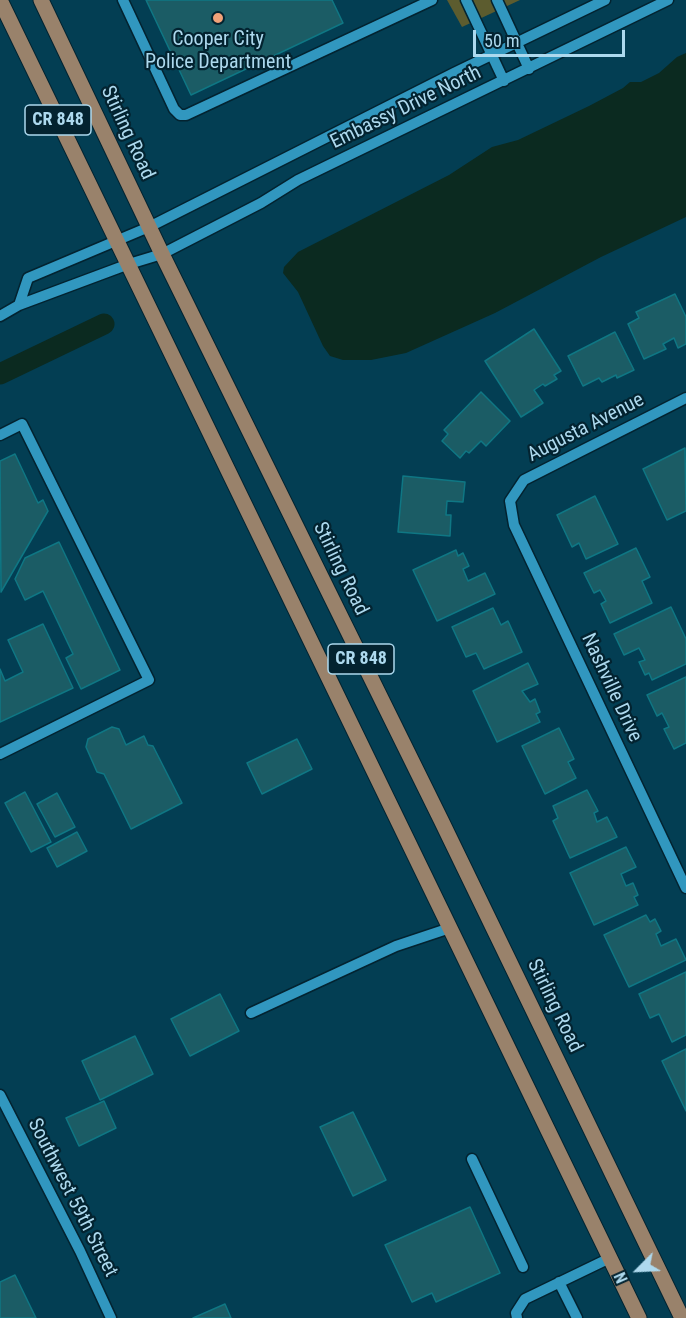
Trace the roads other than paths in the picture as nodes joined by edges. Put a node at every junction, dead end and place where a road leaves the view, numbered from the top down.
1 (0, 0) edge
2 (40, 0) edge
3 (123, 0) edge
4 (432, 0) edge
5 (466, 0) edge
6 (497, 0) edge
7 (604, 0) edge
8 (668, 0) edge
9 (516, 43) junction
10 (492, 55) junction
11 (529, 69) junction
12 (504, 81) junction
13 (149, 227) junction
14 (116, 241) junction
15 (162, 255) junction
16 (129, 264) junction
17 (19, 305) junction
18 (0, 316) edge
19 (686, 398) edge
20 (0, 435) edge
21 (510, 501) joint
22 (0, 754) edge
23 (686, 888) edge
24 (450, 928) junction
25 (251, 1013) dead end
26 (0, 1095) edge
27 (472, 1160) dead end
28 (610, 1258) junction
29 (523, 1267) dead end
30 (559, 1282) junction
31 (111, 1318) edge
32 (517, 1318) edge
33 (577, 1318) edge
34 (639, 1318) edge
35 (682, 1318) edge

1 - 14 main road, CR 848
2 - 13 main road, Stirling Road / CR 848
3 - 4 street
5 - 10 street
6 - 9 street
7 - 9 street, Embassy Drive North
8 - 11 street, Embassy Drive North
9 - 10 street, Embassy Drive North
9 - 11 street
10 - 12 street
10 - 13 street, Embassy Drive North
11 - 12 street, Embassy Drive North
12 - 15 street, Embassy Drive North
13 - 14 street, Embassy Drive North
13 - 15 main road, Stirling Road / CR 848
14 - 16 main road, CR 848
14 - 17 street, Embassy Drive North
15 - 16 street, Embassy Drive North
15 - 35 main road, Stirling Road / CR 848
16 - 17 street, Embassy Drive North
16 - 24 main road, CR 848
17 - 18 street, Embassy Drive North
19 - 21 street, Augusta Avenue
20 - 22 street
21 - 23 street, Nashville Drive
24 - 25 street
24 - 28 main road, CR 848
26 - 31 street, Southwest 59th Street
27 - 29 street
28 - 30 street
28 - 34 main road, CR 848
30 - 32 street
30 - 33 street

